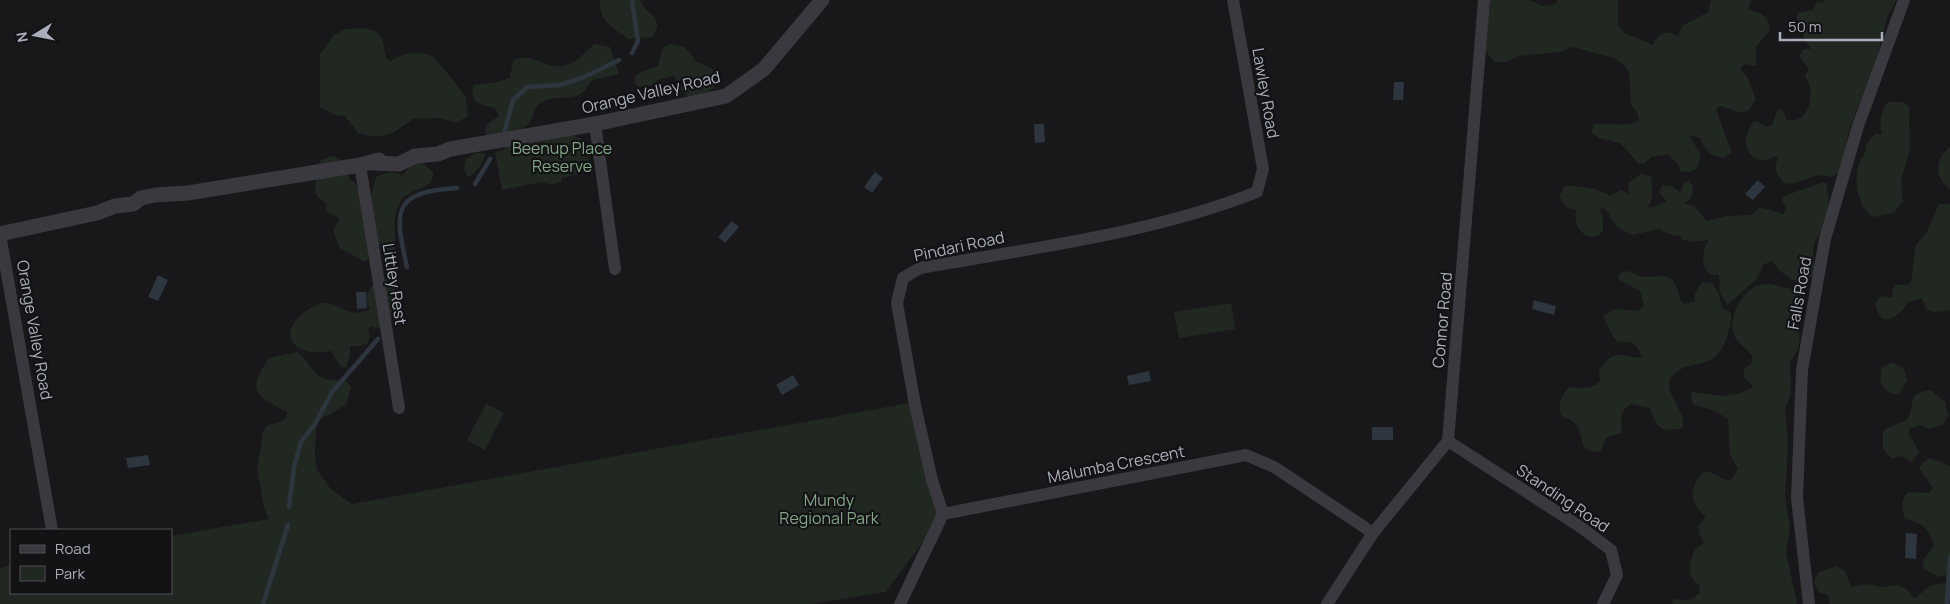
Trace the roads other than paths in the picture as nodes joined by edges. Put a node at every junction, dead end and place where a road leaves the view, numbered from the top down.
1 (822, 0) edge
2 (1233, 0) edge
3 (1484, 0) edge
4 (1904, 0) edge
5 (595, 124) junction
6 (365, 164) junction
7 (1257, 192) joint
8 (0, 234) edge
9 (615, 269) dead end
10 (399, 408) dead end
11 (1448, 442) junction
12 (943, 514) junction
13 (52, 529) edge
14 (1373, 533) junction
15 (900, 604) edge
16 (1327, 604) edge
17 (1603, 604) edge
18 (1809, 604) edge

1 - 5 street, Orange Valley Road
2 - 7 street, Lawley Road
3 - 11 street, Connor Road
4 - 18 street, Falls Road
5 - 6 street, Orange Valley Road
5 - 9 street
6 - 8 street, Orange Valley Road
6 - 10 street, Littley Rest
7 - 12 street, Pindari Road
8 - 13 street, Orange Valley Road
11 - 14 street
11 - 17 street, Standing Road
12 - 14 street, Malumba Crescent
12 - 15 street
14 - 16 street

